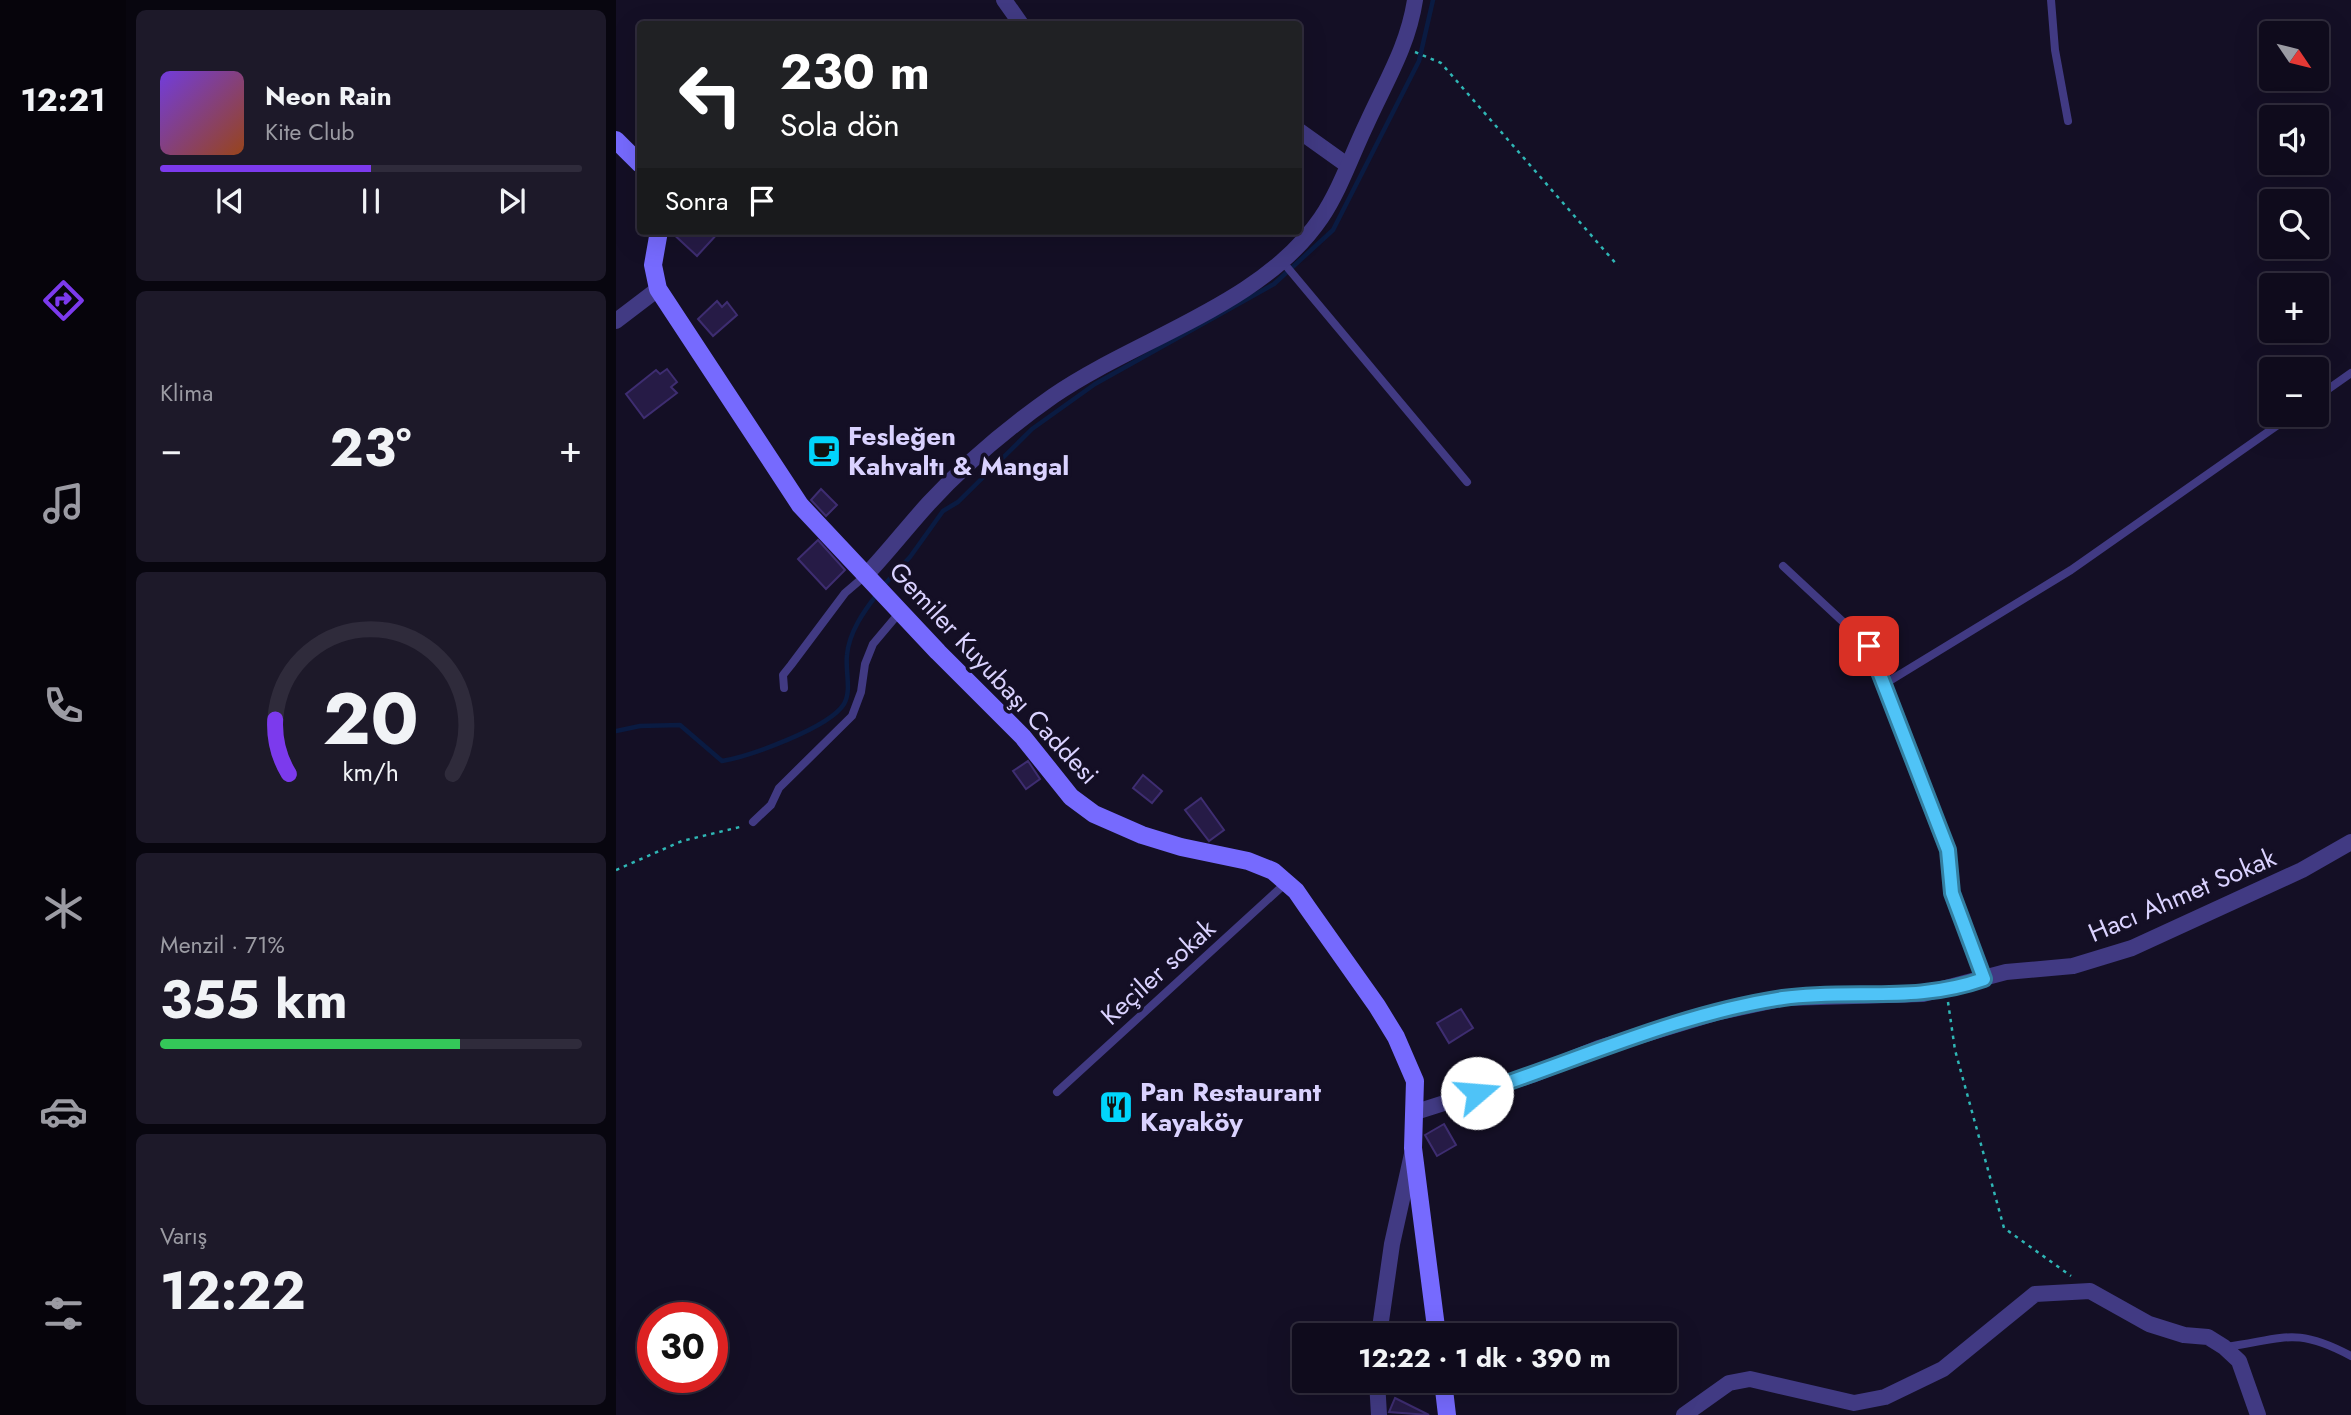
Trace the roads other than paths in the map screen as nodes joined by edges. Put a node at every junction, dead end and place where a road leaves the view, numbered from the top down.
1 (1004, 0) edge
2 (1415, 0) edge
3 (2051, 0) edge
4 (1019, 21) edge
5 (2068, 121) dead end
6 (1302, 133) edge
7 (616, 140) edge
8 (637, 161) edge
9 (1347, 165) junction
10 (658, 235) edge
11 (1283, 262) junction
12 (658, 289) junction
13 (616, 321) edge
14 (2351, 373) edge
15 (2329, 389) edge
16 (2275, 427) edge
17 (1467, 482) dead end
18 (1783, 566) dead end
19 (867, 577) junction
20 (900, 612) junction
21 (1886, 683) junction
22 (784, 688) dead end
23 (753, 822) road end
24 (2351, 842) edge
25 (1287, 883) junction
26 (1984, 979) junction
27 (1057, 1092) dead end
28 (1416, 1112) junction
29 (1413, 1148) junction
30 (1381, 1323) edge
31 (1435, 1323) edge
32 (2224, 1347) junction
33 (2351, 1356) edge
34 (1378, 1393) edge
35 (1444, 1393) edge
36 (1379, 1415) edge
37 (1447, 1415) edge
38 (1684, 1415) edge
39 (2258, 1415) edge

1 - 4 street
2 - 9 street
3 - 5 lane
6 - 9 street
7 - 8 street
9 - 11 street
10 - 12 street, Gemiler Kuyubaşı Caddesi
11 - 17 lane
11 - 19 street
12 - 13 street
12 - 19 street, Gemiler Kuyubaşı Caddesi
14 - 15 lane
16 - 21 lane
18 - 21 lane
19 - 20 street, Gemiler Kuyubaşı Caddesi
19 - 22 lane
20 - 23 lane
20 - 25 street, Gemiler Kuyubaşı Caddesi
21 - 26 lane
24 - 26 street, Hacı Ahmet Sokak
25 - 27 lane, Keçiler sokak
25 - 28 street, Gemiler Kuyubaşı Caddesi
26 - 28 street, Hacı Ahmet Sokak
28 - 29 street
29 - 30 street
29 - 31 street
32 - 33 lane
32 - 38 street
32 - 39 street
34 - 36 street
35 - 37 street

